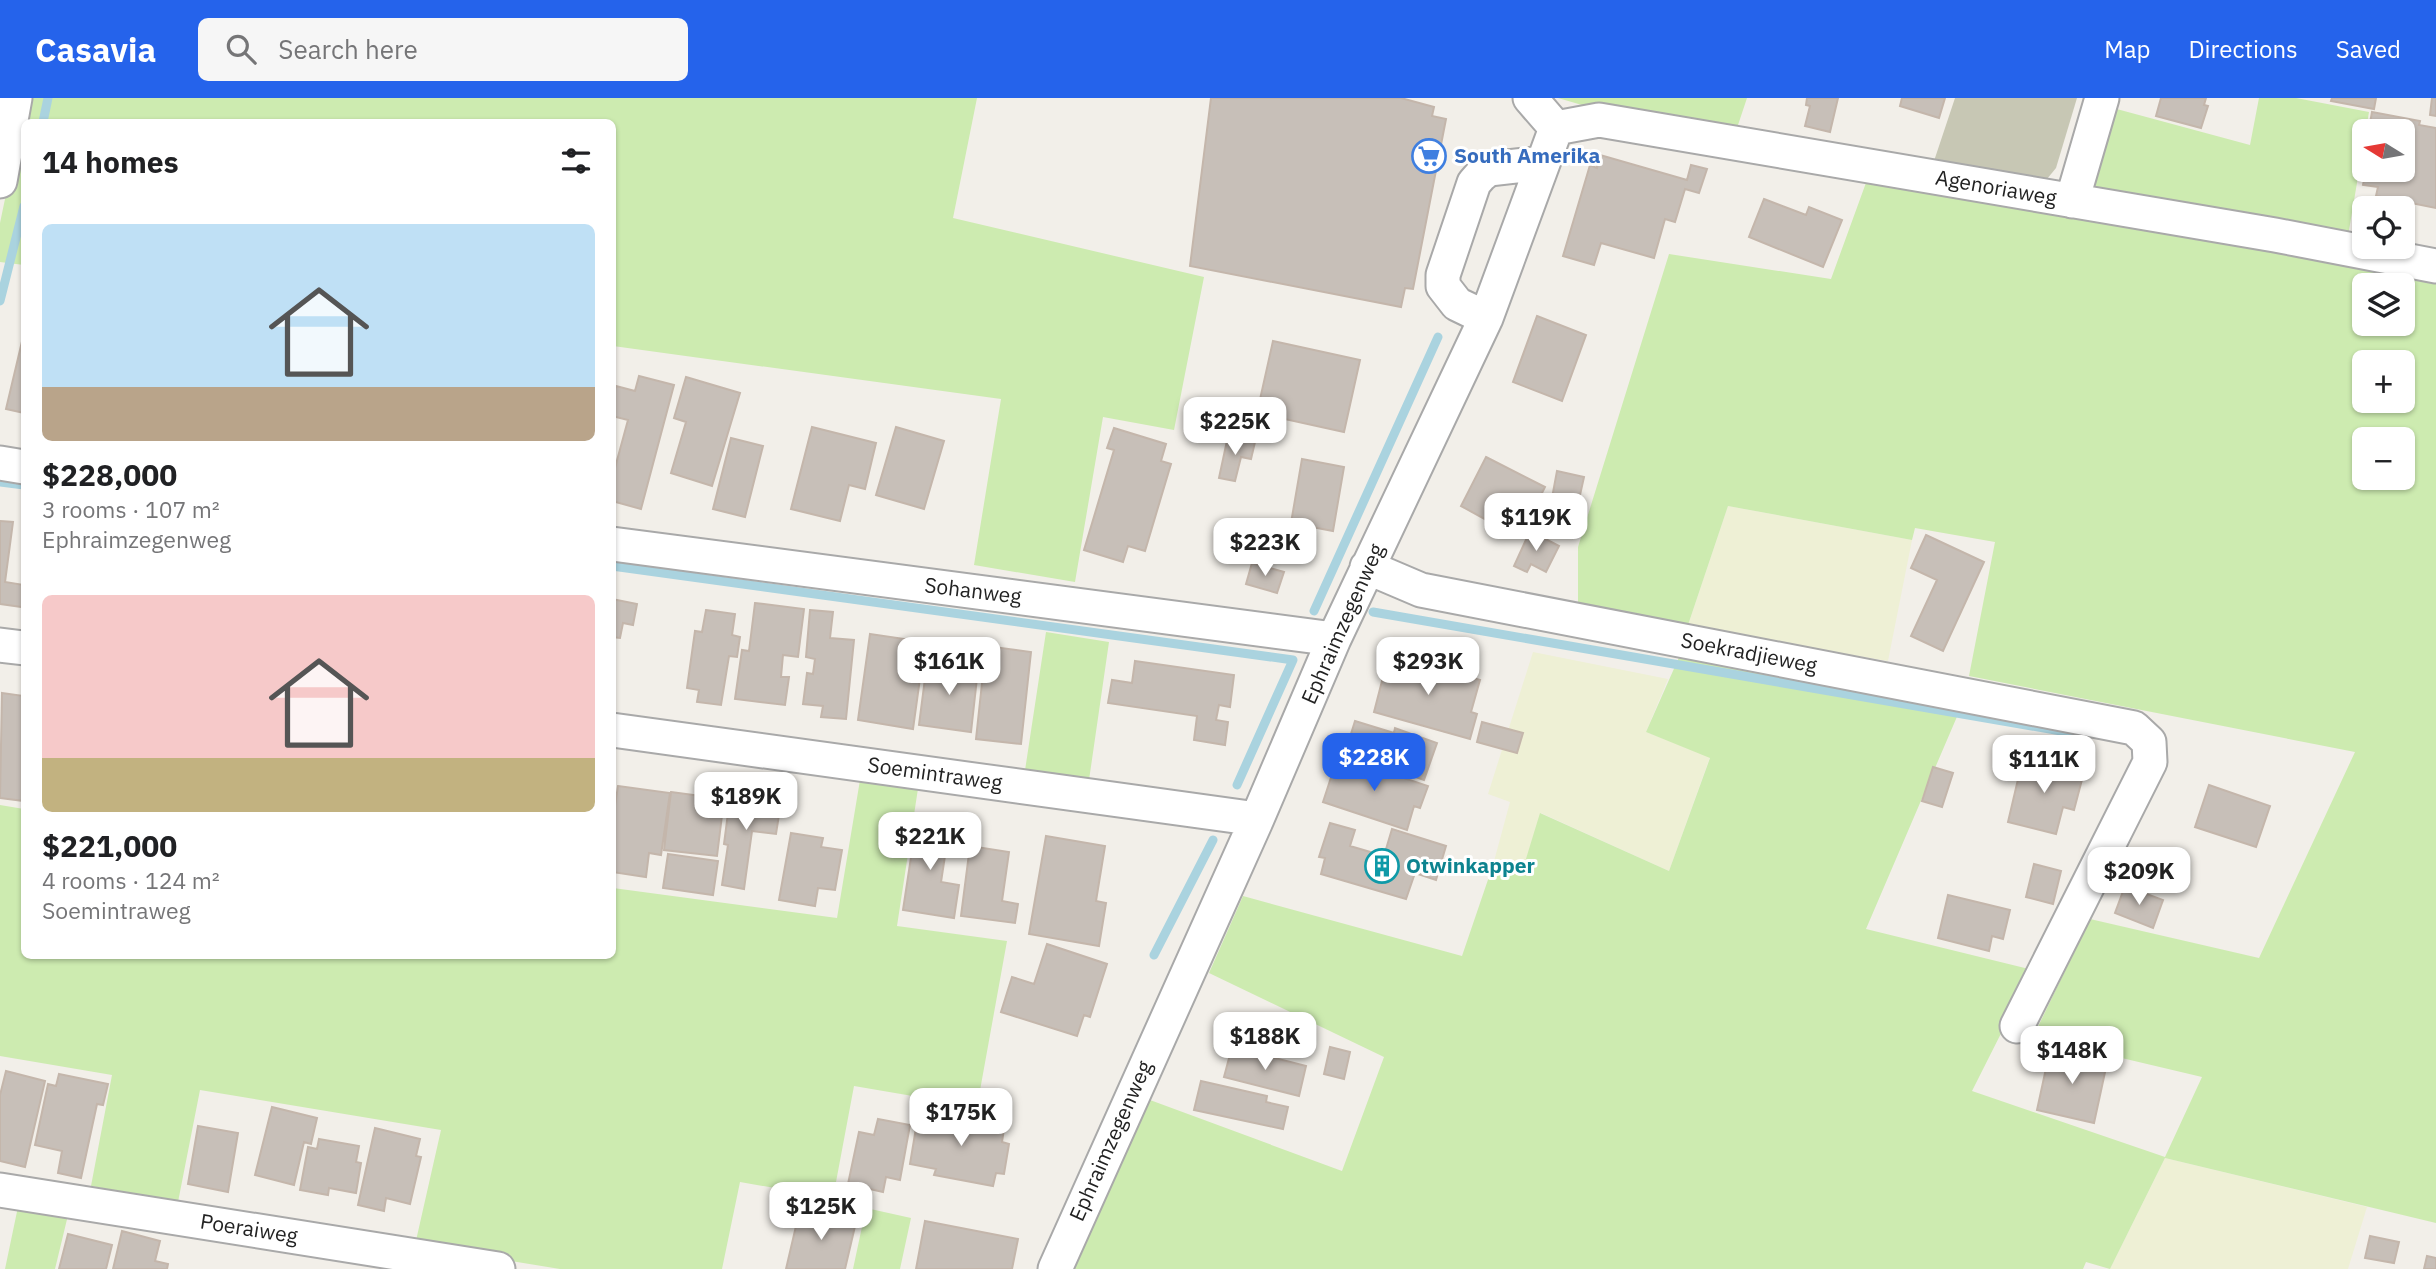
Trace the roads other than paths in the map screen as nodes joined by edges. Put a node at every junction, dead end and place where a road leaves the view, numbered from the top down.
1 (15, 98) edge
2 (1530, 98) edge
3 (2102, 98) edge
4 (1556, 128) junction
5 (1542, 163) junction
6 (0, 181) edge
7 (2072, 201) junction
8 (2436, 266) edge
9 (1486, 318) junction
10 (0, 463) edge
11 (21, 466) edge
12 (616, 545) edge
13 (1367, 567) junction
14 (1334, 639) junction
15 (0, 645) edge
16 (21, 648) edge
17 (616, 731) edge
18 (1257, 819) junction
19 (2017, 1026) dead end
20 (0, 1190) edge
21 (498, 1269) edge
22 (1055, 1269) edge

1 - 6 street
2 - 4 street
3 - 7 street
4 - 5 street, Ephraimzegenweg
4 - 7 street, Agenoriaweg
5 - 9 street, Ephraimzegenweg
5 - 9 street
7 - 8 street, Agenoriaweg
9 - 13 street, Ephraimzegenweg
10 - 11 street
12 - 14 street, Sohanweg
13 - 14 street, Ephraimzegenweg
13 - 19 street, Soekradjieweg
14 - 18 street, Ephraimzegenweg
15 - 16 street
17 - 18 street, Soemintraweg
18 - 22 street, Ephraimzegenweg
20 - 21 street, Poeraiweg

